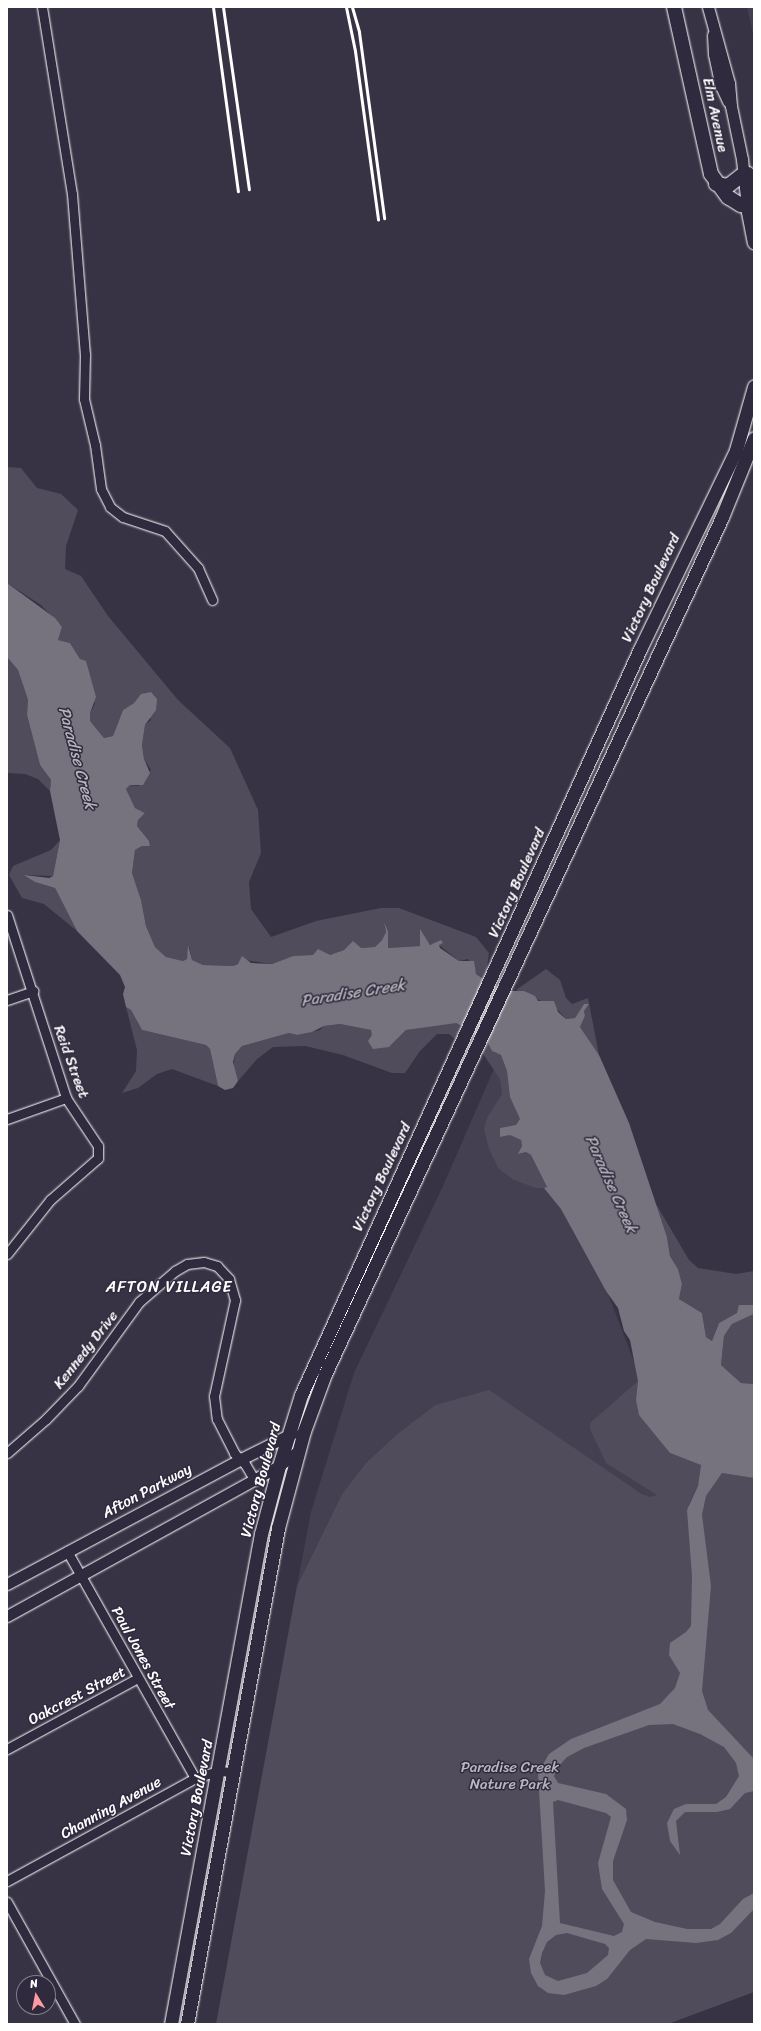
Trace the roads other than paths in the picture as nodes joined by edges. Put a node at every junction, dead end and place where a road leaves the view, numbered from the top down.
1 (42, 7) edge
2 (674, 7) edge
3 (708, 7) edge
4 (742, 159) junction
5 (742, 175) junction
6 (716, 184) junction
7 (752, 203) edge
8 (754, 242) edge
9 (753, 394) edge
10 (754, 438) edge
11 (212, 600) dead end
12 (7, 915) edge
13 (33, 991) junction
14 (7, 1000) edge
15 (66, 1098) junction
16 (7, 1119) edge
17 (7, 1254) edge
18 (304, 1431) junction
19 (288, 1434) junction
20 (297, 1452) junction
21 (7, 1453) edge
22 (239, 1460) junction
23 (278, 1466) junction
24 (254, 1479) junction
25 (67, 1551) junction
26 (81, 1576) junction
27 (7, 1584) edge
28 (7, 1616) edge
29 (138, 1678) junction
30 (7, 1749) edge
31 (218, 1771) junction
32 (233, 1772) junction
33 (195, 1778) junction
34 (7, 1881) edge
35 (7, 1902) edge
36 (75, 2024) edge
37 (171, 2024) edge
38 (187, 2024) edge

1 - 11 street
2 - 6 main road, Elm Avenue
3 - 4 street
4 - 5 street
4 - 7 street
5 - 6 main road
5 - 7 street
6 - 7 main road, Elm Avenue
7 - 8 main road
9 - 19 main road, Victory Boulevard
10 - 18 main road, Victory Boulevard
12 - 13 street, Reid Street
13 - 14 street
13 - 15 street, Reid Street
15 - 16 street
15 - 17 street, Reid Street
18 - 19 street, Afton Parkway
18 - 20 main road, Victory Boulevard
19 - 22 street, Afton Parkway
19 - 23 main road, Victory Boulevard
20 - 23 street
20 - 32 main road, Victory Boulevard
21 - 22 street, Kennedy Drive
22 - 24 street, Kennedy Drive
22 - 25 street, Afton Parkway
23 - 24 street
23 - 31 main road, Victory Boulevard
24 - 26 street
25 - 26 street, Paul Jones Street
25 - 27 street, Afton Parkway
26 - 28 street
26 - 29 street, Paul Jones Street
29 - 30 street, Oakcrest Street
29 - 33 street, Paul Jones Street
31 - 32 street, Channing Avenue
31 - 33 street, Channing Avenue
31 - 37 main road, Victory Boulevard
32 - 38 main road, Victory Boulevard
33 - 34 street, Channing Avenue
35 - 36 street

